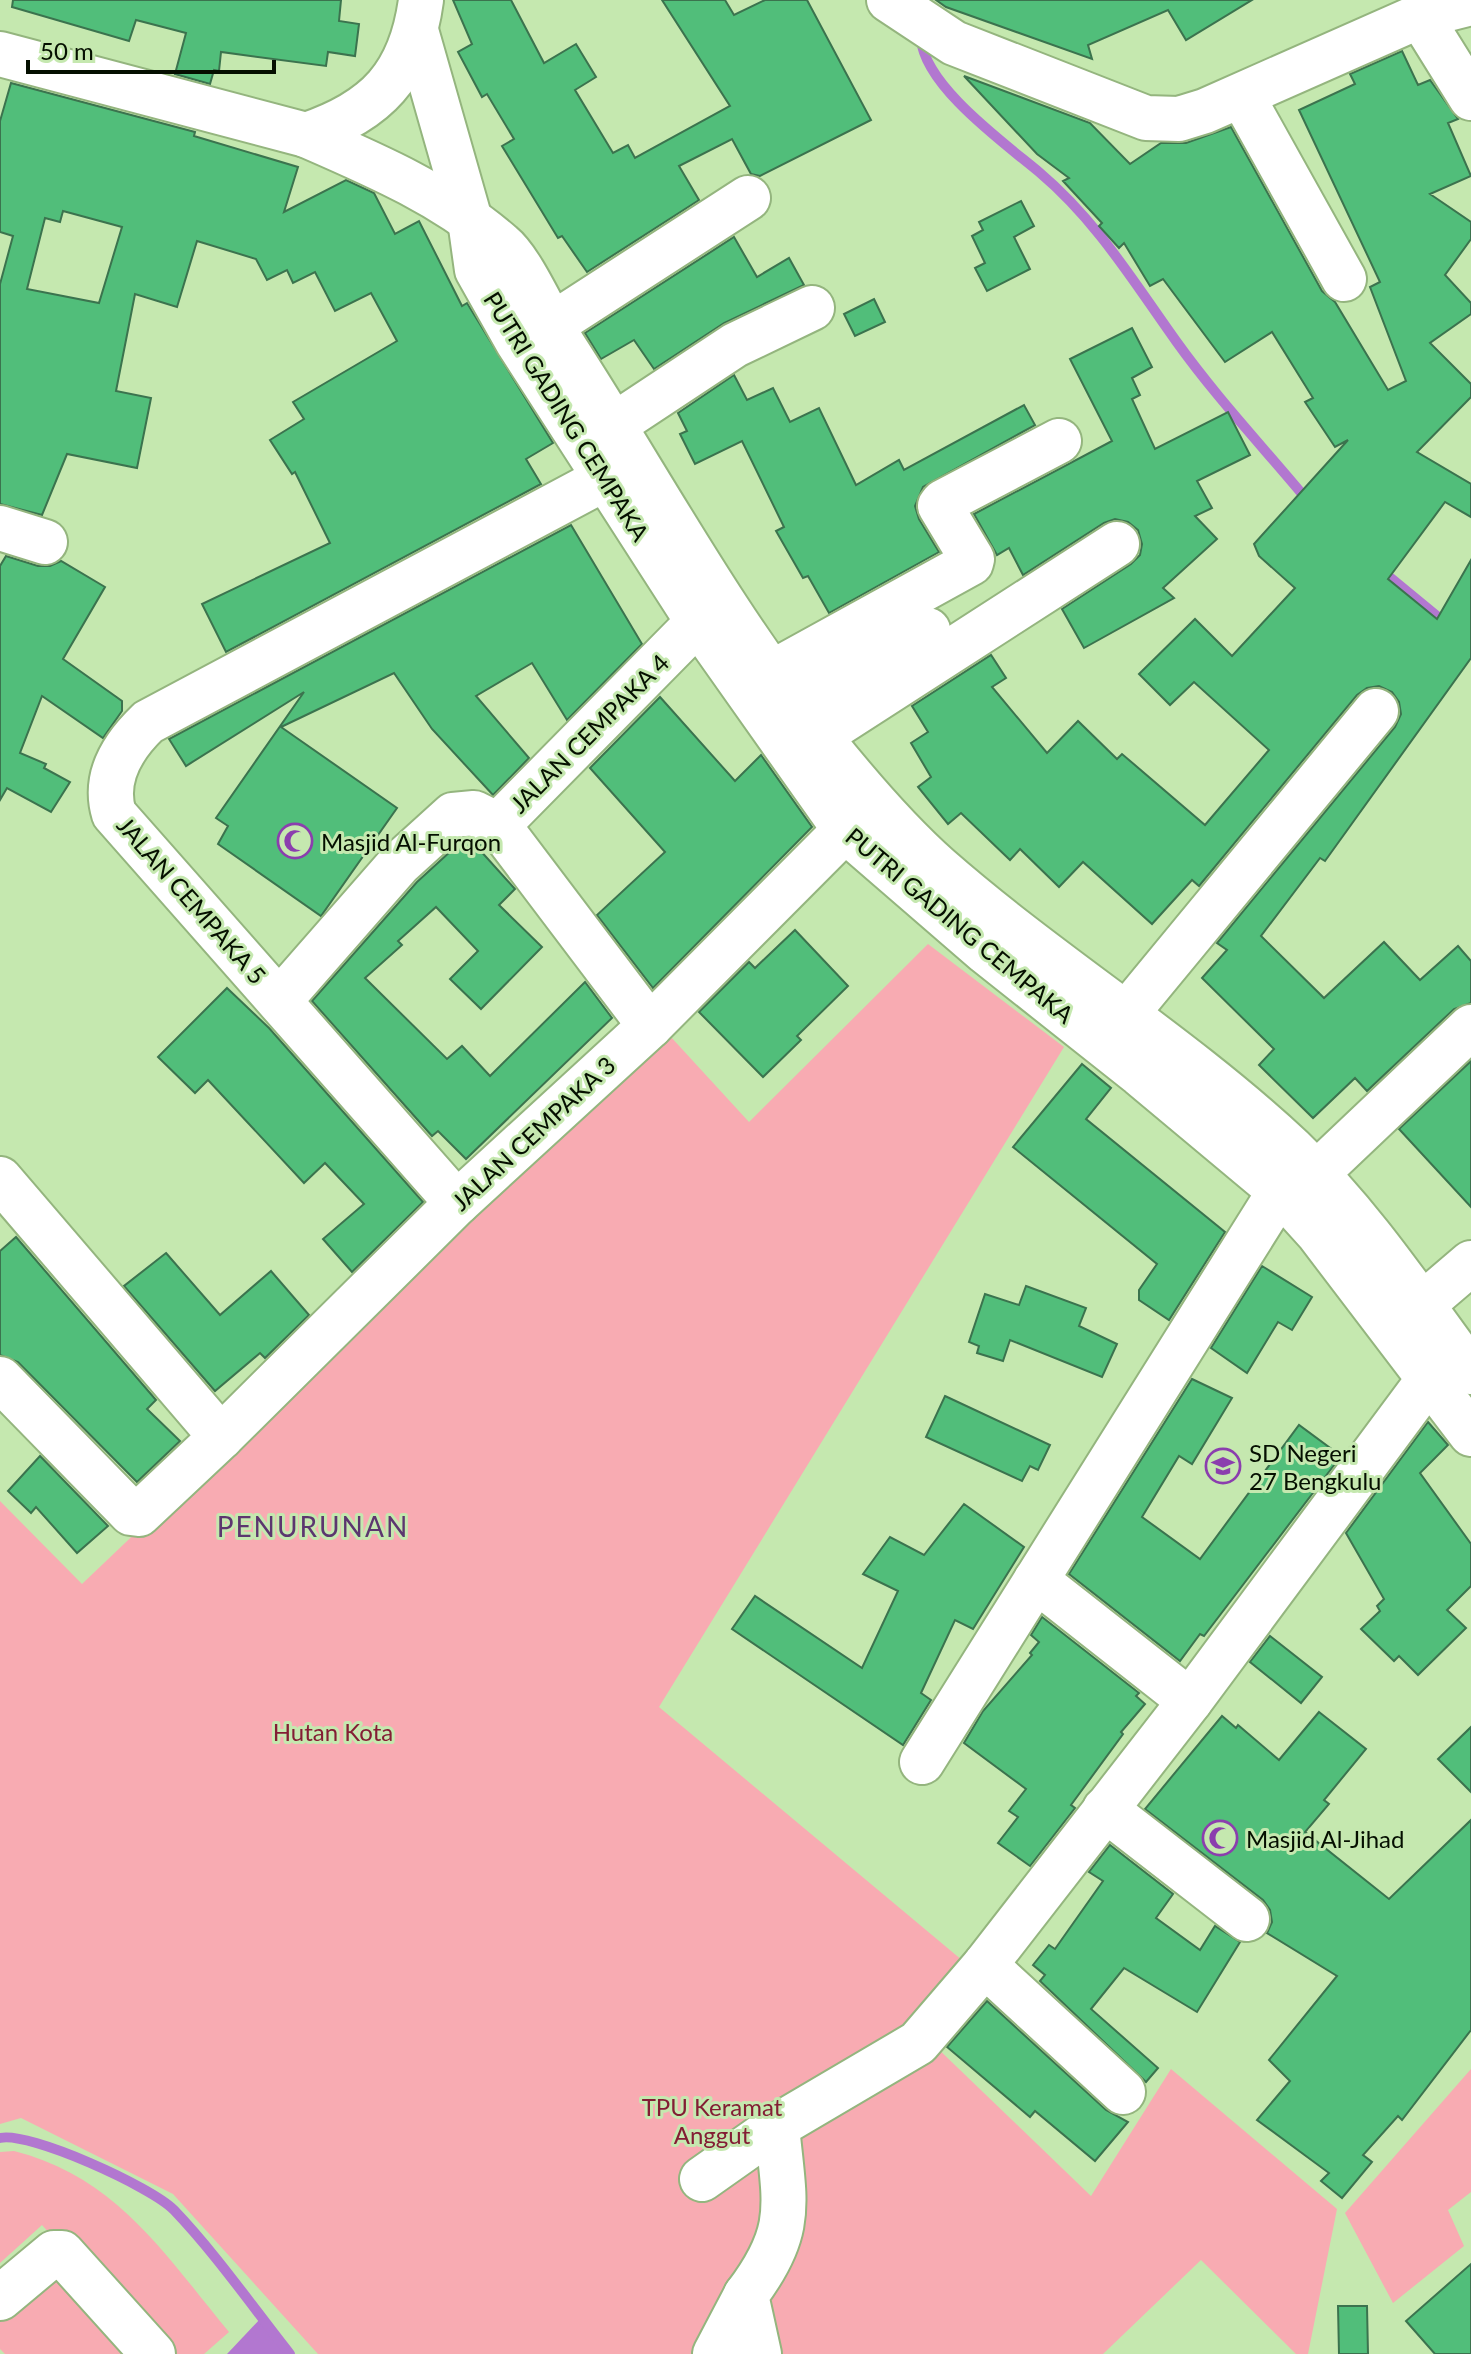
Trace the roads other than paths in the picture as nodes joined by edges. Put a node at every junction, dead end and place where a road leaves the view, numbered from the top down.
1 (1471, 3) edge
2 (900, 8) edge
3 (1420, 16) junction
4 (419, 17) edge
5 (4, 63) edge
6 (1242, 96) junction
7 (1471, 98) edge
8 (306, 135) junction
9 (748, 198) dead end
10 (470, 220) junction
11 (1344, 279) dead end
12 (812, 308) dead end
13 (550, 326) junction
14 (614, 425) junction
15 (1059, 441) dead end
16 (604, 479) junction
17 (0, 528) edge
18 (45, 542) dead end
19 (1117, 544) dead end
20 (714, 615) junction
21 (928, 630) dead end
22 (773, 672) junction
23 (1376, 711) dead end
24 (809, 722) junction
25 (498, 825) junction
26 (845, 830) junction
27 (280, 1000) junction
28 (650, 1026) junction
29 (1471, 1027) edge
30 (1115, 1029) junction
31 (0, 1179) edge
32 (1298, 1183) junction
33 (457, 1203) junction
34 (1471, 1263) edge
35 (1423, 1304) junction
36 (1452, 1368) edge
37 (0, 1379) edge
38 (1471, 1434) edge
39 (221, 1437) junction
40 (1036, 1580) junction
41 (1190, 1701) junction
42 (922, 1762) dead end
43 (1105, 1809) junction
44 (1247, 1919) dead end
45 (985, 1965) junction
46 (1123, 2092) dead end
47 (777, 2126) junction
48 (702, 2179) dead end
49 (746, 2295) junction
50 (0, 2298) edge
51 (153, 2354) edge
52 (715, 2354) edge
53 (759, 2354) edge

1 - 3 street
2 - 6 street
3 - 6 street
3 - 7 street
4 - 8 street
4 - 10 street, PUTRI GADING CEMPAKA
5 - 8 street, PUTRI GADING CEMPAKA
6 - 11 street
8 - 10 street, PUTRI GADING CEMPAKA
9 - 13 street
10 - 13 street, PUTRI GADING CEMPAKA
10 - 16 street, PUTRI GADING CEMPAKA
12 - 14 street
13 - 14 street, PUTRI GADING CEMPAKA
14 - 20 street, PUTRI GADING CEMPAKA
15 - 22 street
16 - 20 street, PUTRI GADING CEMPAKA
16 - 27 street, JALAN CEMPAKA 5
17 - 18 street
19 - 24 street
20 - 22 street, PUTRI GADING CEMPAKA
20 - 25 street, JALAN CEMPAKA 4
20 - 26 street, PUTRI GADING CEMPAKA
21 - 24 street
22 - 24 street, PUTRI GADING CEMPAKA
23 - 30 street
24 - 30 street, PUTRI GADING CEMPAKA
25 - 27 street
25 - 28 street, JALAN CEMPAKA 4
26 - 28 street, JALAN CEMPAKA 3
26 - 30 street, PUTRI GADING CEMPAKA
27 - 33 street, JALAN CEMPAKA 5
28 - 33 street, JALAN CEMPAKA 3
29 - 32 street
30 - 32 street, PUTRI GADING CEMPAKA
31 - 39 street
32 - 35 street, PUTRI GADING CEMPAKA
32 - 36 street, PUTRI GADING CEMPAKA
32 - 40 street
33 - 39 street, JALAN CEMPAKA 3
34 - 35 street
35 - 36 street, PUTRI GADING CEMPAKA
36 - 38 street, PUTRI GADING CEMPAKA
36 - 41 street
37 - 39 street, JALAN CEMPAKA 3
40 - 41 street
40 - 42 street
41 - 43 street
43 - 44 street
43 - 45 street
45 - 46 street
45 - 47 street
47 - 48 street
47 - 49 street
49 - 52 street
49 - 53 street
50 - 51 street

